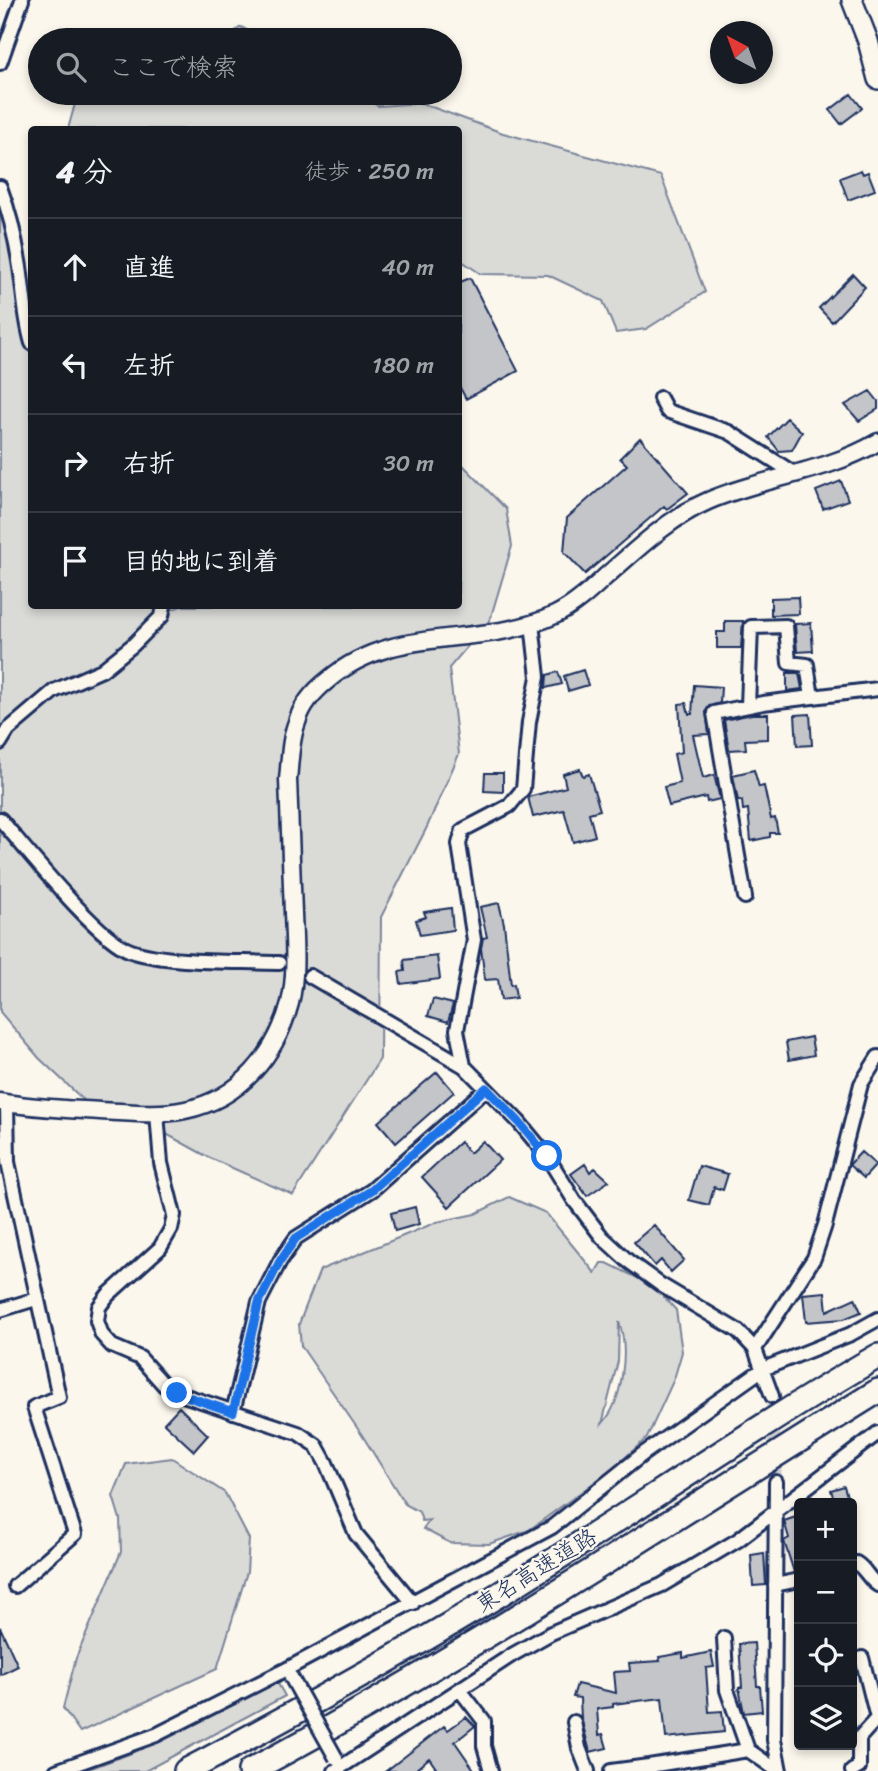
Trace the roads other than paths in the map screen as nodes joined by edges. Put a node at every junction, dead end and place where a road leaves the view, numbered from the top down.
1 (22, 0) edge
2 (852, 0) edge
3 (0, 63) edge
4 (878, 79) edge
5 (0, 187) edge
6 (28, 330) edge
7 (660, 398) dead end
8 (878, 442) edge
9 (795, 474) junction
10 (163, 609) edge
11 (532, 623) junction
12 (878, 689) edge
13 (812, 697) junction
14 (748, 706) junction
15 (0, 743) edge
16 (0, 819) edge
17 (745, 897) dead end
18 (279, 963) dead end
19 (310, 976) dead end
20 (878, 1058) edge
21 (464, 1066) junction
22 (486, 1088) junction
23 (3, 1102) edge
24 (157, 1114) junction
25 (36, 1299) junction
26 (0, 1310) edge
27 (878, 1319) edge
28 (755, 1349) junction
29 (878, 1356) edge
30 (763, 1369) junction
31 (878, 1391) edge
32 (772, 1396) tunnel mouth
33 (233, 1412) junction
34 (878, 1433) edge
35 (776, 1482) tunnel mouth
36 (778, 1509) junction
37 (857, 1564) edge
38 (794, 1581) edge
39 (775, 1585) junction
40 (878, 1585) edge
41 (15, 1586) dead end
42 (413, 1603) junction
43 (724, 1638) dead end
44 (862, 1658) dead end
45 (289, 1673) junction
46 (460, 1690) junction
47 (878, 1717) edge
48 (574, 1722) dead end
49 (748, 1750) junction
50 (337, 1765) edge
51 (649, 1769) edge
52 (858, 1770) edge
53 (56, 1771) edge
54 (186, 1771) edge
55 (250, 1771) edge
56 (491, 1771) edge
57 (587, 1771) edge
58 (611, 1771) edge
59 (779, 1771) edge

1 - 3 street
2 - 4 main road
5 - 6 street
7 - 9 street
8 - 9 street
9 - 11 street
10 - 15 street
11 - 21 street
11 - 24 street
12 - 13 street
13 - 14 street
13 - 14 street
14 - 17 street
16 - 18 street
19 - 21 street
20 - 28 street
21 - 22 street
22 - 28 street
22 - 33 street
23 - 24 street
23 - 25 street
24 - 33 street
25 - 26 street
25 - 41 street
27 - 30 street
28 - 30 street
29 - 54 highway, 東名高速道路
30 - 32 street
30 - 42 street
31 - 55 highway, 東名高速道路
33 - 42 street
34 - 36 street
35 - 36 street
36 - 39 street
36 - 46 street
37 - 40 street
38 - 39 street
39 - 59 street
42 - 45 street
43 - 49 street
44 - 47 street
45 - 50 street, bridge
45 - 53 street
46 - 50 street
46 - 56 street
47 - 52 street
48 - 57 street
49 - 51 street
49 - 59 street
51 - 58 street

